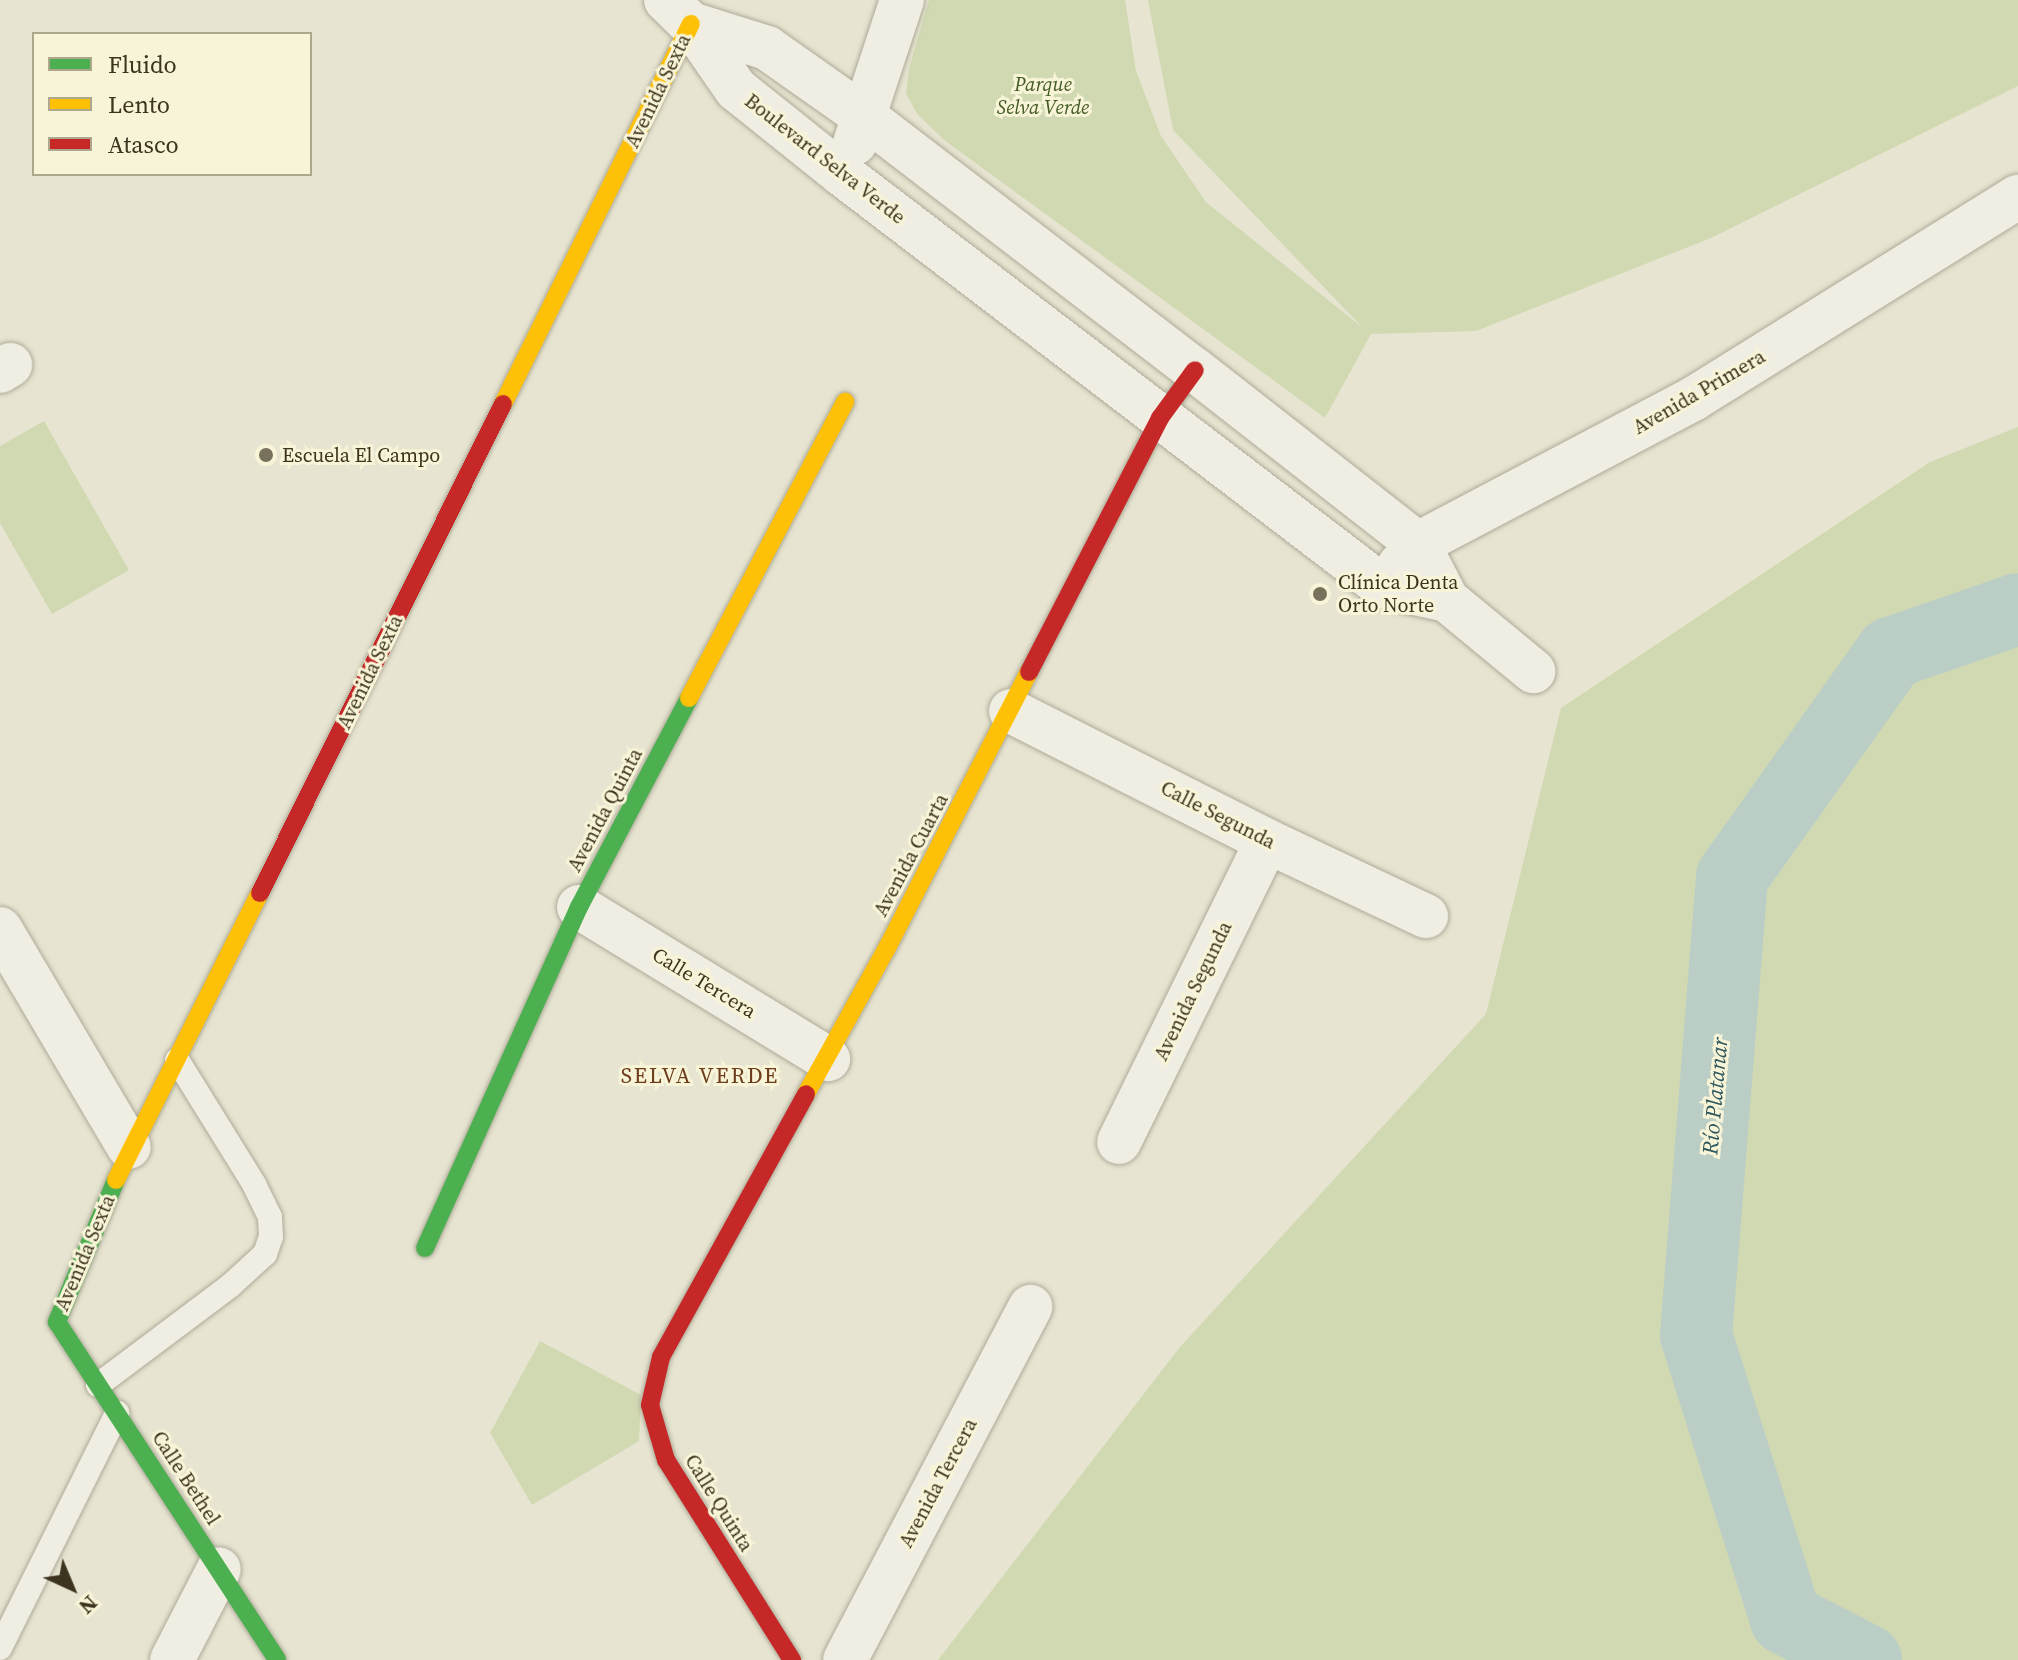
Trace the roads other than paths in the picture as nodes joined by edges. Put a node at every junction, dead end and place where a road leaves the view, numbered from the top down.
1 (902, 0) edge
2 (678, 12) edge
3 (865, 117) junction
4 (842, 174) junction
5 (2018, 197) edge
6 (1195, 370) junction
7 (845, 402) dead end
8 (1160, 418) junction
9 (1418, 544) junction
10 (1382, 586) junction
11 (1447, 600) junction
12 (1533, 671) dead end
13 (1011, 711) junction
14 (1267, 841) junction
15 (579, 907) junction
16 (1426, 916) dead end
17 (0, 929) edge
18 (828, 1059) junction
19 (177, 1060) junction
20 (1119, 1142) dead end
21 (129, 1147) junction
22 (425, 1248) dead end
23 (1030, 1307) dead end
24 (57, 1322) joint
25 (661, 1357) joint
26 (98, 1385) junction
27 (117, 1413) junction
28 (219, 1569) junction
29 (0, 1648) edge
30 (172, 1660) edge
31 (277, 1660) edge
32 (792, 1660) edge
33 (845, 1660) edge

1 - 3 street
2 - 3 street, Boulevard Selva Verde
2 - 4 street, Boulevard Selva Verde
2 - 19 street, Avenida Sexta
3 - 4 street
3 - 6 street, Boulevard Selva Verde
4 - 8 street, Boulevard Selva Verde
5 - 9 street, Avenida Primera
6 - 8 street, Avenida Cuarta
6 - 9 street, Boulevard Selva Verde
7 - 15 street, Avenida Quinta
8 - 10 street, Boulevard Selva Verde
8 - 13 street, Avenida Cuarta
9 - 10 street, Avenida Primera
9 - 11 street, Boulevard Selva Verde
10 - 11 street, Boulevard Selva Verde
11 - 12 street, Boulevard Selva Verde
13 - 14 street, Calle Segunda
13 - 18 street, Avenida Cuarta
14 - 16 street, Calle Segunda
14 - 20 street, Avenida Segunda
15 - 18 street, Calle Tercera
15 - 22 street, Avenida Quinta
17 - 21 street
18 - 25 street, Avenida Cuarta
19 - 21 street, Avenida Sexta
19 - 26 lane
21 - 24 street, Avenida Sexta
23 - 33 street, Avenida Tercera
24 - 26 street, Calle Bethel
25 - 32 street, Calle Quinta
26 - 27 street, Calle Bethel
27 - 28 street, Calle Bethel
27 - 29 lane
28 - 30 street
28 - 31 street, Calle Bethel

